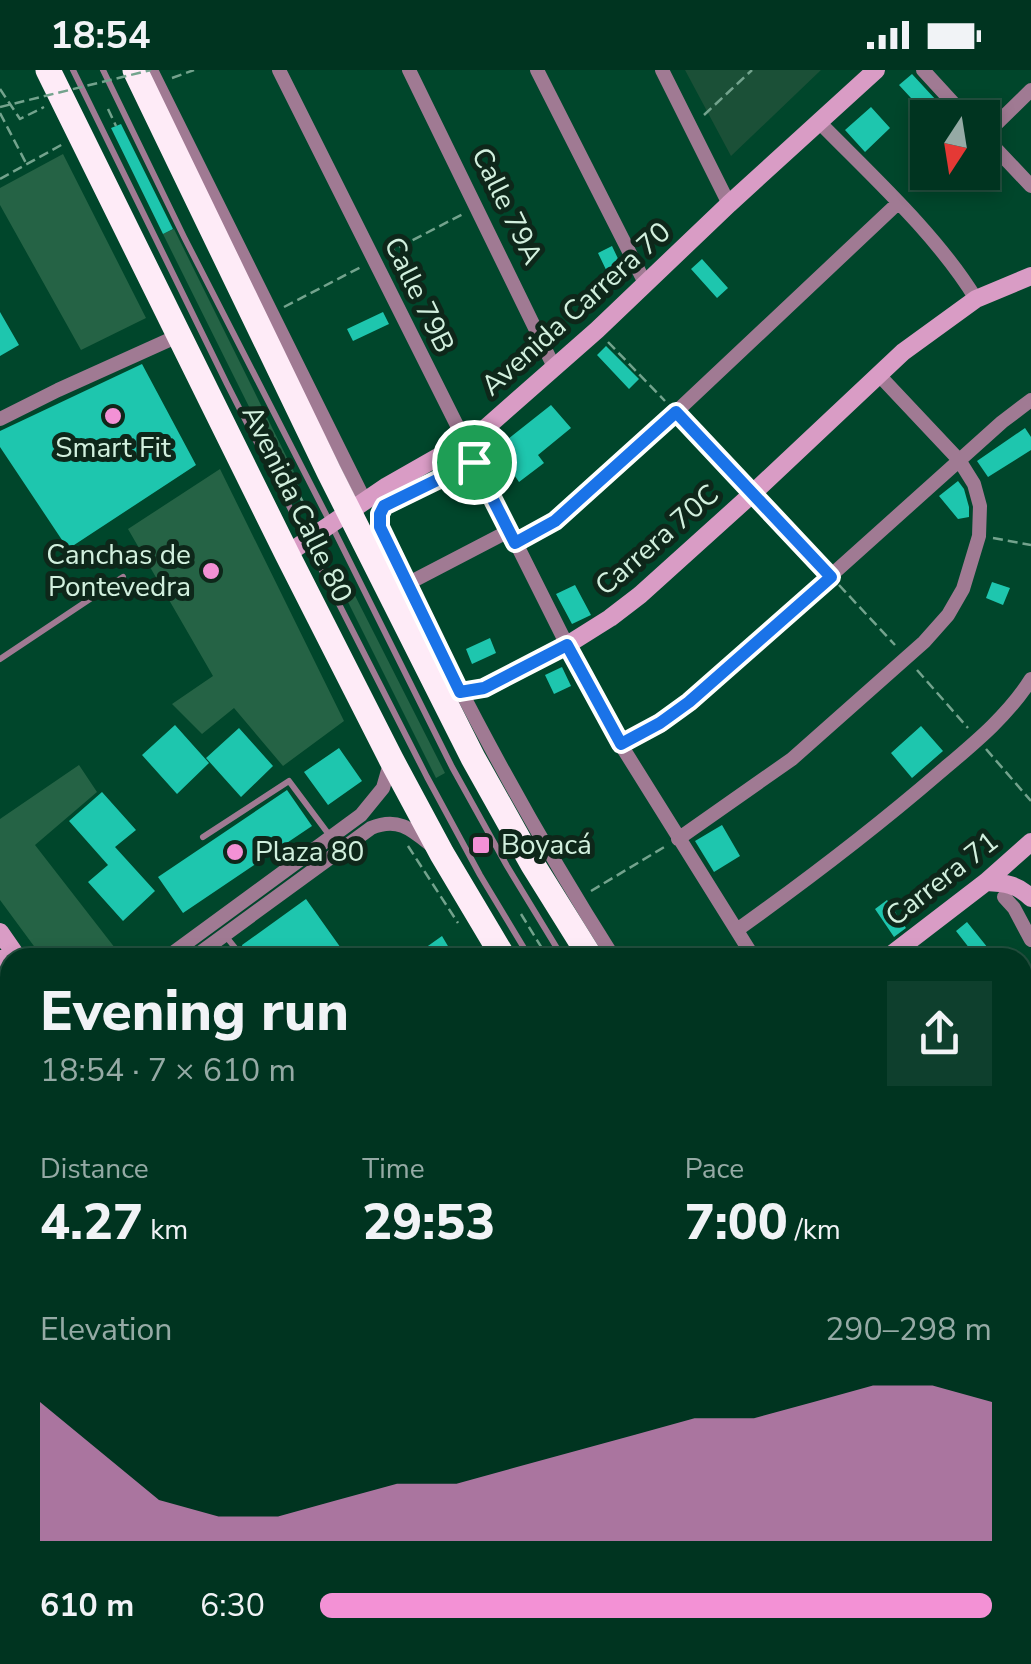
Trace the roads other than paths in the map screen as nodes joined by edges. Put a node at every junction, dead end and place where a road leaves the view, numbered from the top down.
1 (48, 70) edge
2 (72, 70) edge
3 (103, 70) edge
4 (136, 70) edge
5 (279, 70) edge
6 (410, 70) edge
7 (537, 70) edge
8 (662, 70) edge
9 (876, 70) edge
10 (923, 70) edge
11 (153, 75) edge
12 (1031, 90) edge
13 (950, 100) edge
14 (1000, 119) edge
15 (819, 122) junction
16 (1000, 153) edge
17 (1031, 186) edge
18 (729, 204) junction
19 (898, 204) junction
20 (1031, 276) edge
21 (646, 284) junction
22 (976, 299) junction
23 (180, 334) junction
24 (554, 367) junction
25 (878, 374) junction
26 (1031, 400) edge
27 (0, 419) edge
28 (464, 442) junction
29 (959, 460) junction
30 (474, 462) junction
31 (348, 512) junction
32 (512, 537) junction
33 (297, 548) junction
34 (123, 578) dead end
35 (407, 584) junction
36 (567, 645) junction
37 (0, 659) edge
38 (1031, 680) edge
39 (448, 689) junction
40 (621, 744) junction
41 (391, 759) junction
42 (203, 837) dead end
43 (331, 837) junction
44 (678, 838) junction
45 (1031, 842) edge
46 (442, 854) junction
47 (986, 882) junction
48 (1004, 897) dead end
49 (1031, 898) edge
50 (737, 930) junction
51 (224, 934) junction
52 (1031, 940) edge
53 (180, 948) edge
54 (206, 948) edge
55 (235, 948) edge
56 (498, 948) edge
57 (524, 948) edge
58 (557, 948) edge
59 (585, 948) edge
60 (608, 948) edge
61 (748, 948) edge
62 (900, 948) edge

1 - 23 highway, Avenida Calle 80
2 - 33 lane
3 - 31 lane
4 - 31 highway, Avenida Calle 80
5 - 28 street, Calle 79B
6 - 24 street, Calle 79A
7 - 21 street
8 - 18 street
9 - 15 street, Avenida Carrera 70
10 - 13 street
11 - 31 street
12 - 14 street
15 - 18 street, Avenida Carrera 70
15 - 19 street
16 - 17 street
18 - 21 street, Avenida Carrera 70
19 - 22 street
19 - 32 street
20 - 22 street, Carrera 70C
21 - 24 street, Avenida Carrera 70
22 - 25 street, Carrera 70C
23 - 27 street
23 - 33 highway, Avenida Calle 80
24 - 28 street, Avenida Carrera 70
25 - 29 street
25 - 36 street, Carrera 70C
26 - 29 street
28 - 30 street, Calle 79B
28 - 31 street, Avenida Carrera 70
29 - 40 street
29 - 44 street
30 - 32 street, Calle 79B
30 - 35 street
31 - 33 street, Avenida Carrera 70
31 - 39 highway, Avenida Calle 80
31 - 58 lane
32 - 35 street
32 - 36 street, Calle 79B
33 - 41 highway, Avenida Calle 80
33 - 57 lane
34 - 37 lane
35 - 39 street
36 - 39 street, Carrera 70C
36 - 40 street, Calle 79B
38 - 50 street
39 - 59 highway, Avenida Calle 80
39 - 60 street
40 - 44 street, Calle 79B
41 - 43 street
41 - 46 highway, Avenida Calle 80
42 - 43 lane
43 - 53 street
44 - 50 street, Calle 79B
45 - 47 street, Carrera 71
46 - 51 street
46 - 56 highway, Avenida Calle 80
47 - 49 street
47 - 62 street, Carrera 71
48 - 52 street
50 - 61 street, Calle 79B
51 - 54 street
51 - 55 lane

